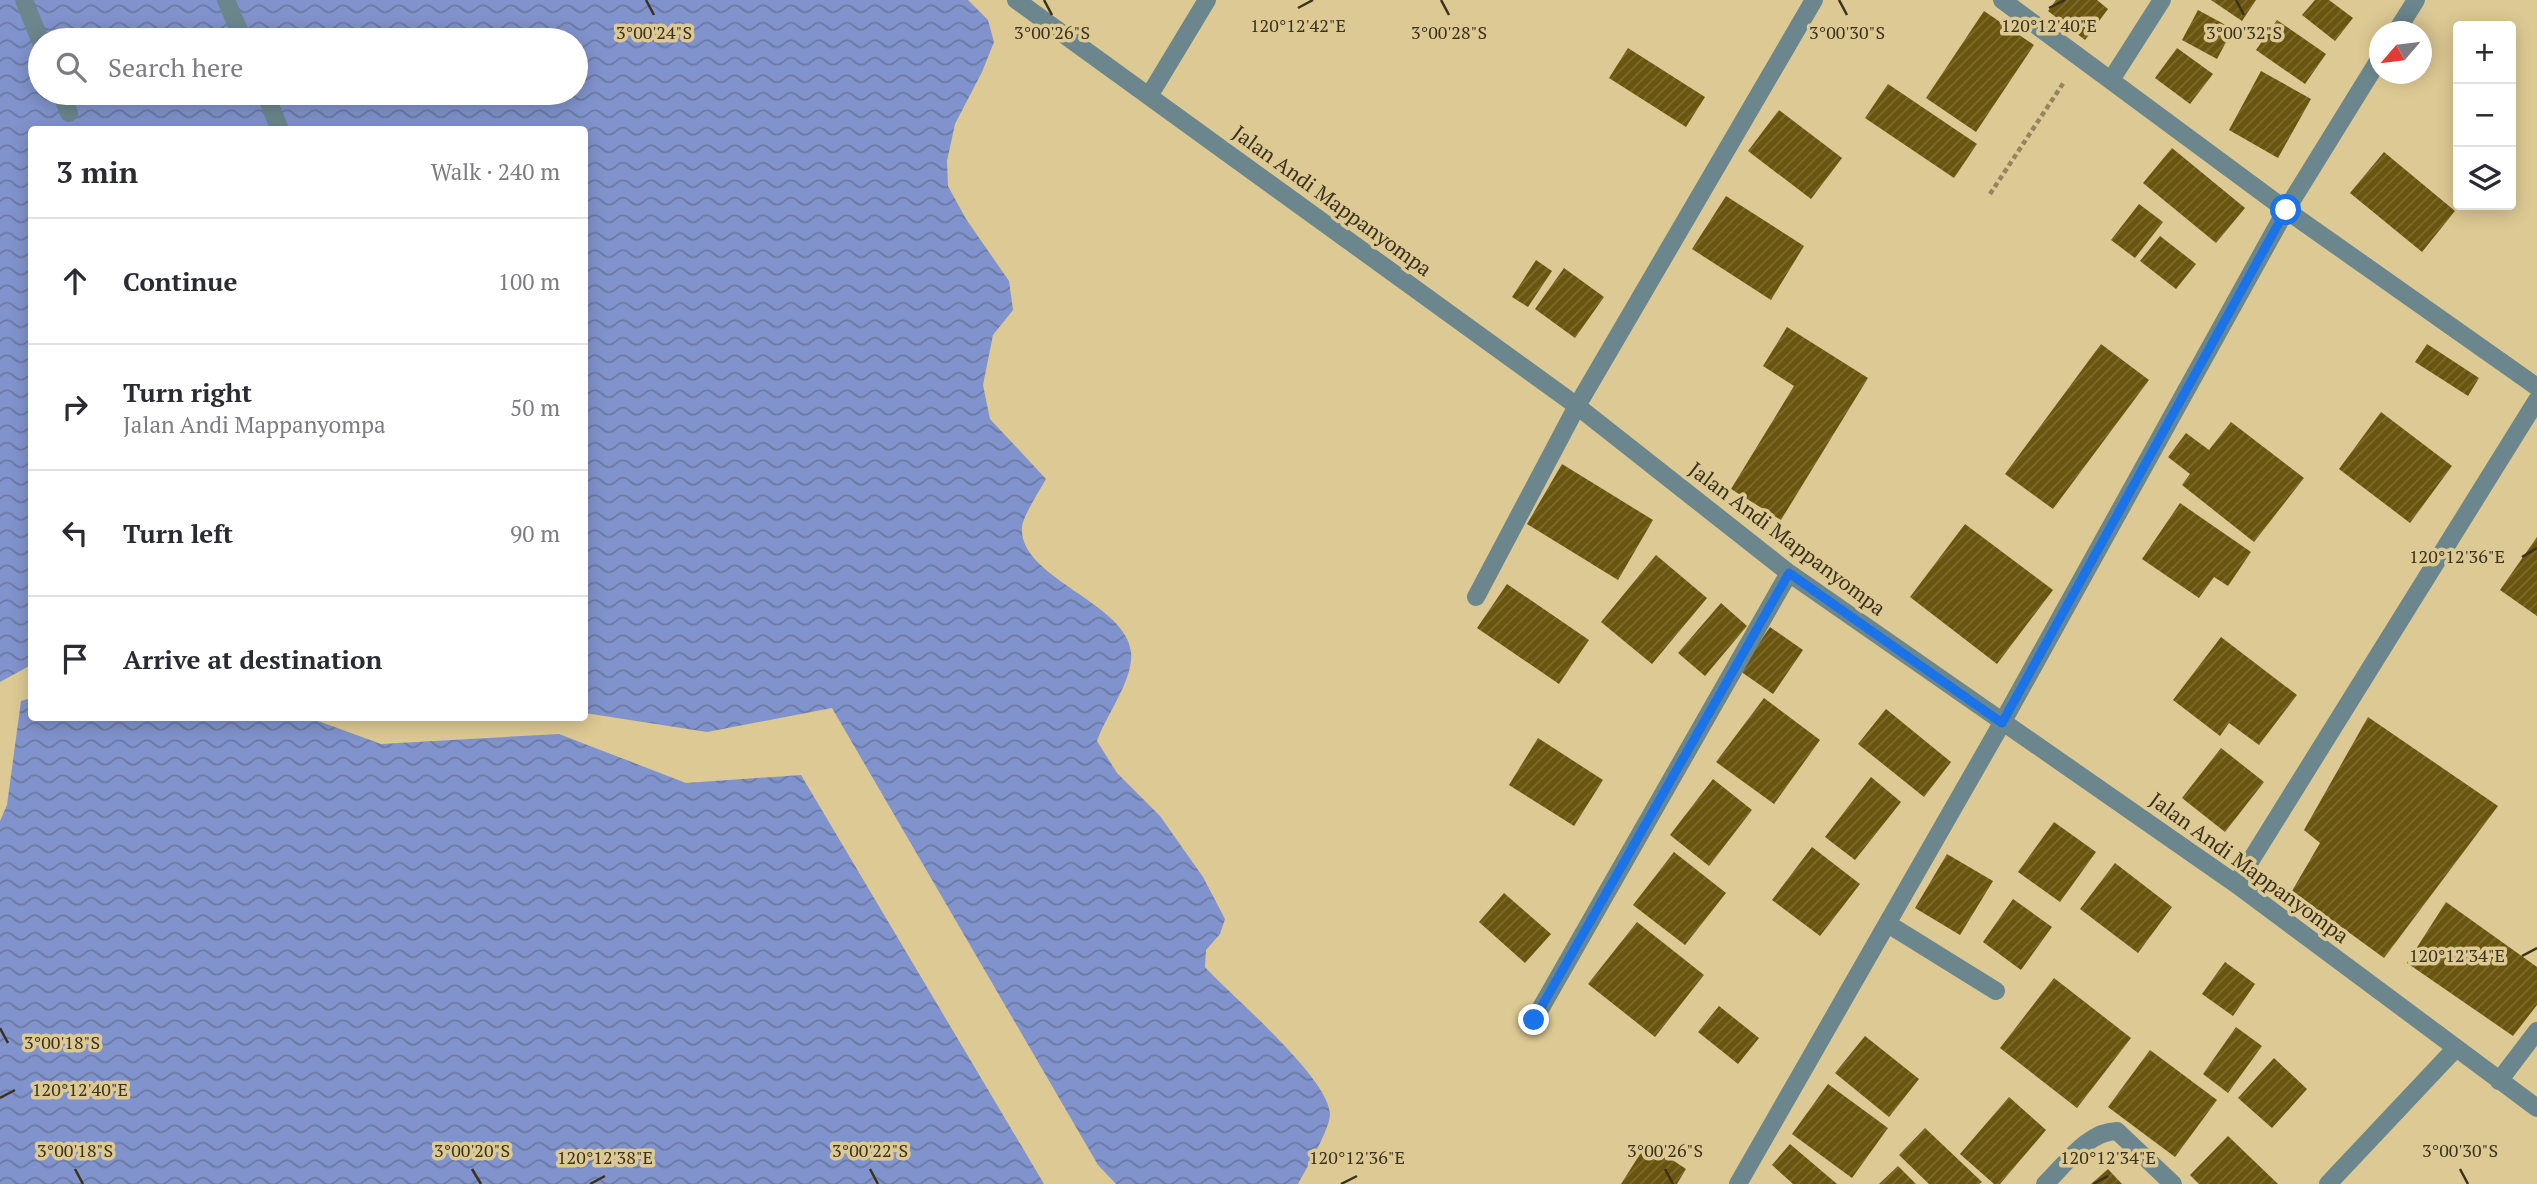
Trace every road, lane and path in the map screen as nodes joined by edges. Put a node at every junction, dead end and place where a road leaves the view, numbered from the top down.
1 (24, 0) edge
2 (226, 0) edge
3 (1016, 0) edge
4 (1208, 0) edge
5 (1814, 0) edge
6 (2162, 0) edge
7 (2416, 0) edge
8 (2007, 2) edge
9 (2403, 21) edge
10 (35, 28) edge
11 (238, 28) edge
12 (2080, 58) junction
13 (2369, 74) edge
14 (2111, 80) junction
15 (1149, 96) junction
16 (66, 105) edge
17 (270, 105) edge
18 (69, 113) dead end
19 (278, 126) edge
20 (1990, 194) dead end
21 (2286, 210) junction
22 (2537, 387) edge
23 (2537, 400) edge
24 (1577, 407) junction
25 (1789, 573) junction
26 (1476, 597) dead end
27 (2002, 723) junction
28 (2236, 884) junction
29 (1888, 924) junction
30 (1996, 991) dead end
31 (1534, 1020) dead end
32 (2537, 1031) edge
33 (2456, 1048) junction
34 (2499, 1081) junction
35 (2537, 1108) edge
36 (1738, 1184) edge
37 (2046, 1184) edge
38 (2173, 1184) edge
39 (2328, 1184) edge

1 - 10 street
2 - 11 street
3 - 15 street, Jalan Andi Mappanyompa
4 - 15 street
5 - 24 street
6 - 14 street
7 - 9 street
8 - 12 street
12 - 14 street
12 - 20 path
13 - 21 street
14 - 21 street
15 - 24 street, Jalan Andi Mappanyompa
16 - 18 street
17 - 19 street
21 - 22 street
21 - 27 street
23 - 28 street
24 - 25 street, Jalan Andi Mappanyompa
24 - 26 street
25 - 27 street, Jalan Andi Mappanyompa
25 - 31 street
27 - 28 street, Jalan Andi Mappanyompa
27 - 29 street
28 - 33 street, Jalan Andi Mappanyompa
29 - 30 street
29 - 36 street
32 - 34 street
33 - 34 street, Jalan Andi Mappanyompa
33 - 39 street
34 - 35 street, Jalan Andi Mappanyompa
37 - 38 street

